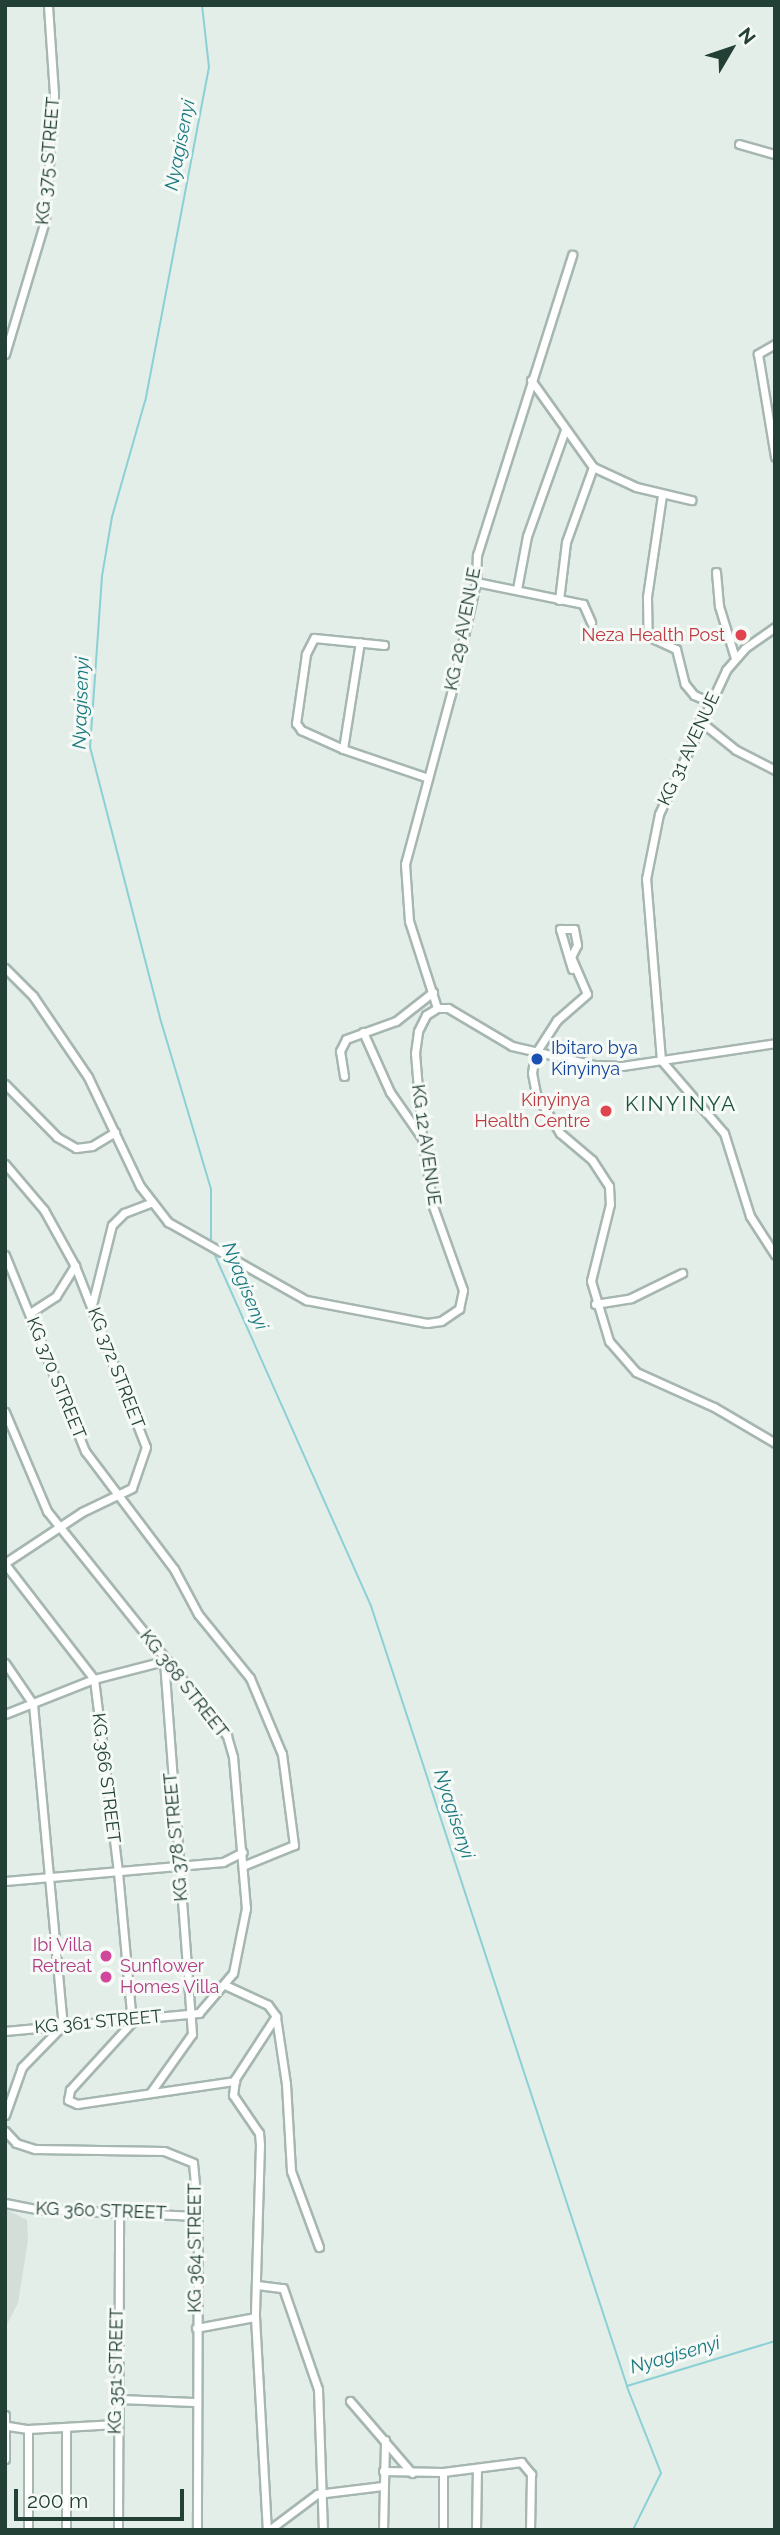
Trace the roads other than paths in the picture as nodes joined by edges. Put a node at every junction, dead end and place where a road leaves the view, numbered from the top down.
1 (48, 5) edge
2 (739, 144) dead end
3 (775, 154) edge
4 (572, 255) dead end
5 (775, 344) edge
6 (5, 354) edge
7 (531, 380) junction
8 (565, 430) junction
9 (775, 457) edge
10 (593, 467) junction
11 (662, 495) junction
12 (691, 500) dead end
13 (716, 572) dead end
14 (476, 582) junction
15 (517, 589) junction
16 (559, 600) junction
17 (591, 622) dead end
18 (775, 627) edge
19 (360, 642) junction
20 (384, 645) dead end
21 (735, 658) junction
22 (710, 702) junction
23 (700, 721) junction
24 (343, 749) junction
25 (775, 771) edge
26 (428, 778) junction
27 (5, 968) edge
28 (572, 969) dead end
29 (433, 992) junction
30 (437, 1008) junction
31 (363, 1032) junction
32 (775, 1043) edge
33 (535, 1054) junction
34 (661, 1060) junction
35 (344, 1076) dead end
36 (5, 1084) edge
37 (115, 1132) junction
38 (422, 1138) junction
39 (5, 1164) edge
40 (150, 1203) junction
41 (5, 1255) edge
42 (775, 1255) edge
43 (75, 1266) junction
44 (682, 1273) dead end
45 (595, 1304) junction
46 (92, 1306) junction
47 (30, 1313) junction
48 (5, 1412) edge
49 (775, 1443) edge
50 (115, 1496) junction
51 (59, 1529) junction
52 (5, 1563) edge
53 (164, 1661) junction
54 (5, 1663) edge
55 (94, 1679) junction
56 (33, 1704) junction
57 (5, 1714) edge
58 (243, 1852) junction
59 (245, 1865) junction
60 (178, 1866) junction
61 (118, 1872) junction
62 (49, 1878) junction
63 (5, 1881) edge
64 (225, 1985) junction
65 (190, 2014) junction
66 (276, 2016) junction
67 (132, 2022) junction
68 (63, 2025) junction
69 (5, 2031) edge
70 (235, 2081) junction
71 (150, 2093) junction
72 (5, 2115) edge
73 (5, 2131) edge
74 (5, 2203) edge
75 (119, 2212) junction
76 (198, 2216) junction
77 (319, 2247) dead end
78 (257, 2285) junction
79 (255, 2317) junction
80 (196, 2328) junction
81 (117, 2399) junction
82 (350, 2401) dead end
83 (196, 2402) junction
84 (5, 2415) edge
85 (116, 2424) junction
86 (8, 2426) junction
87 (66, 2427) junction
88 (28, 2429) junction
89 (385, 2440) junction
90 (5, 2459) edge
91 (477, 2468) junction
92 (383, 2471) junction
93 (443, 2472) junction
94 (412, 2473) junction
95 (383, 2486) junction
96 (324, 2493) junction
97 (28, 2530) edge
98 (66, 2530) edge
99 (118, 2530) edge
100 (197, 2530) edge
101 (268, 2530) edge
102 (323, 2530) edge
103 (383, 2530) edge
104 (443, 2530) edge
105 (476, 2530) edge
106 (530, 2530) edge

1 - 6 street, KG 375 STREET
2 - 3 street
4 - 7 street, KG 29 AVENUE
5 - 9 street
7 - 8 street
7 - 14 street, KG 29 AVENUE
8 - 10 street
8 - 15 street
10 - 11 street
10 - 16 street
11 - 12 street
11 - 22 street
13 - 21 street
14 - 15 street
14 - 26 street, KG 29 AVENUE
15 - 16 street
16 - 17 street
18 - 21 street, KG 31 AVENUE
19 - 20 street
19 - 24 street
19 - 24 street
21 - 22 street, KG 31 AVENUE
22 - 23 street, KG 31 AVENUE
23 - 25 street
23 - 34 street, KG 31 AVENUE
24 - 26 street
26 - 29 street, KG 29 AVENUE
27 - 37 street, KG 12 AVENUE
28 - 33 street
29 - 30 street, KG 29 AVENUE
29 - 31 street
30 - 33 street
30 - 38 street, KG 12 AVENUE
31 - 35 street
31 - 38 street
32 - 34 street
33 - 34 street
33 - 45 street
34 - 42 street
36 - 37 street
37 - 40 street, KG 12 AVENUE
38 - 40 street, KG 12 AVENUE
39 - 43 street, KG 372 STREET
40 - 46 street
41 - 47 street, KG 370 STREET
43 - 46 street, KG 372 STREET
43 - 47 street
44 - 45 street
45 - 49 street
46 - 50 street, KG 372 STREET
47 - 50 street, KG 370 STREET
48 - 51 street, KG 368 STREET
50 - 51 street, KG 372 STREET
50 - 59 street, KG 370 STREET
51 - 52 street, KG 372 STREET
51 - 53 street, KG 368 STREET
52 - 55 street
53 - 55 street
53 - 58 street, KG 368 STREET
53 - 60 street, KG 378 STREET
54 - 56 street
55 - 56 street
55 - 61 street, KG 366 STREET
56 - 57 street
56 - 62 street
58 - 59 street, KG 368 STREET
58 - 60 street
59 - 64 street, KG 368 STREET
60 - 61 street
60 - 65 street, KG 378 STREET
61 - 62 street
61 - 67 street, KG 366 STREET
62 - 63 street
62 - 68 street
64 - 65 street, KG 368 STREET
64 - 66 street
65 - 67 street, KG 361 STREET
65 - 71 street, KG 378 STREET
66 - 70 street
66 - 77 street
67 - 68 street, KG 361 STREET
67 - 71 street
68 - 69 street, KG 361 STREET
68 - 72 street
70 - 71 street
70 - 78 street
73 - 76 street, KG 364 STREET
74 - 75 street, KG 360 STREET
75 - 76 street, KG 360 STREET
75 - 81 street, KG 351 STREET
76 - 80 street, KG 364 STREET
78 - 79 street
78 - 96 street
79 - 80 street
79 - 101 street
80 - 83 street, KG 364 STREET
81 - 83 street
81 - 85 street, KG 351 STREET
82 - 89 street
83 - 100 street, KG 364 STREET
84 - 86 street
85 - 87 street
85 - 99 street, KG 351 STREET
86 - 88 street
86 - 90 street
87 - 88 street
87 - 98 street
88 - 97 street
89 - 92 street
89 - 94 street
91 - 93 street
91 - 105 street
91 - 106 street
92 - 94 street
92 - 95 street
93 - 94 street
93 - 104 street
95 - 96 street
95 - 103 street
96 - 101 street
96 - 102 street

